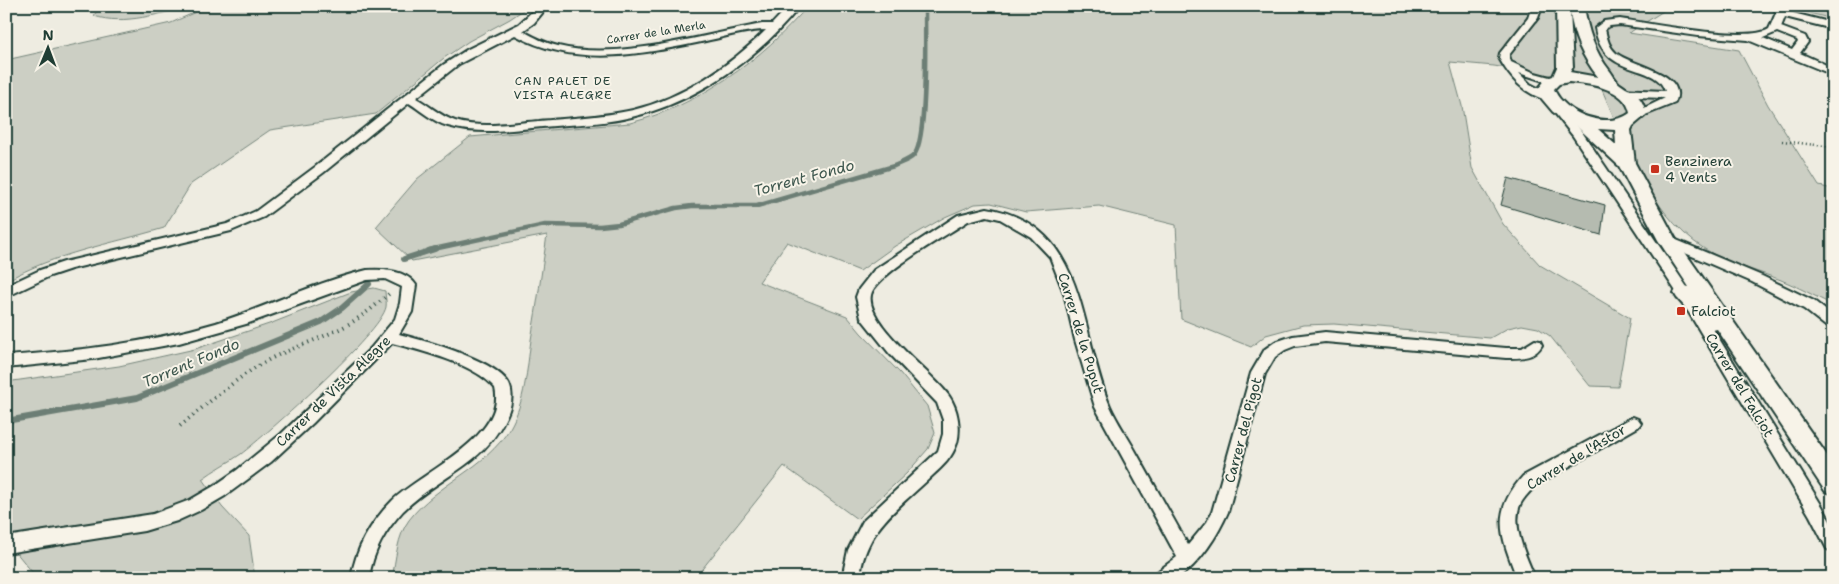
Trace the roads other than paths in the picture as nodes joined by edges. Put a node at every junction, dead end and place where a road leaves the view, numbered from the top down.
1 (543, 6) edge
2 (795, 6) edge
3 (1537, 6) edge
4 (1563, 6) edge
5 (1577, 6) edge
6 (1778, 10) edge
7 (1833, 26) edge
8 (774, 27) junction
9 (1774, 28) junction
10 (516, 31) junction
11 (1747, 37) junction
12 (1794, 54) junction
13 (1507, 64) junction
14 (1833, 72) edge
15 (1556, 80) junction
16 (1617, 89) junction
17 (1672, 95) junction
18 (408, 98) junction
19 (1551, 102) junction
20 (1574, 117) junction
21 (1632, 119) junction
22 (1626, 163) junction
23 (1667, 240) junction
24 (6, 292) edge
25 (1684, 293) junction
26 (1809, 305) junction
27 (1833, 315) edge
28 (1833, 324) edge
29 (389, 337) junction
30 (1535, 345) dead end
31 (1751, 361) junction
32 (6, 362) edge
33 (1633, 423) dead end
34 (1833, 484) edge
35 (1833, 544) edge
36 (6, 545) edge
37 (1187, 559) junction
38 (360, 578) edge
39 (852, 578) edge
40 (1163, 578) edge
41 (1526, 578) edge

1 - 10 street
2 - 8 street
3 - 13 street
4 - 15 main road
5 - 16 main road
6 - 7 street
6 - 9 street
8 - 10 street, Carrer de la Merla
8 - 18 street
9 - 11 street
9 - 12 street
10 - 18 street
11 - 12 street
11 - 17 street
12 - 14 street
13 - 15 street
13 - 19 street
15 - 16 main road
15 - 19 main road
16 - 17 street
16 - 21 main road
17 - 21 street
18 - 24 street
19 - 20 main road
19 - 25 street, Carrer del Falciot
20 - 21 main road
20 - 22 main road
21 - 22 main road
22 - 23 main road
23 - 26 street
23 - 31 main road
25 - 31 main road
25 - 35 street, Carrer del Falciot
26 - 27 street
26 - 28 street
29 - 32 street, Carrer de Vista Alegre
29 - 36 street, Carrer de Vista Alegre
29 - 38 street
30 - 37 street, Carrer del Pigot
31 - 34 main road
33 - 41 street, Carrer de l'Astor
37 - 39 street, Carrer de la Puput
37 - 40 street, Carrer del Pigot

